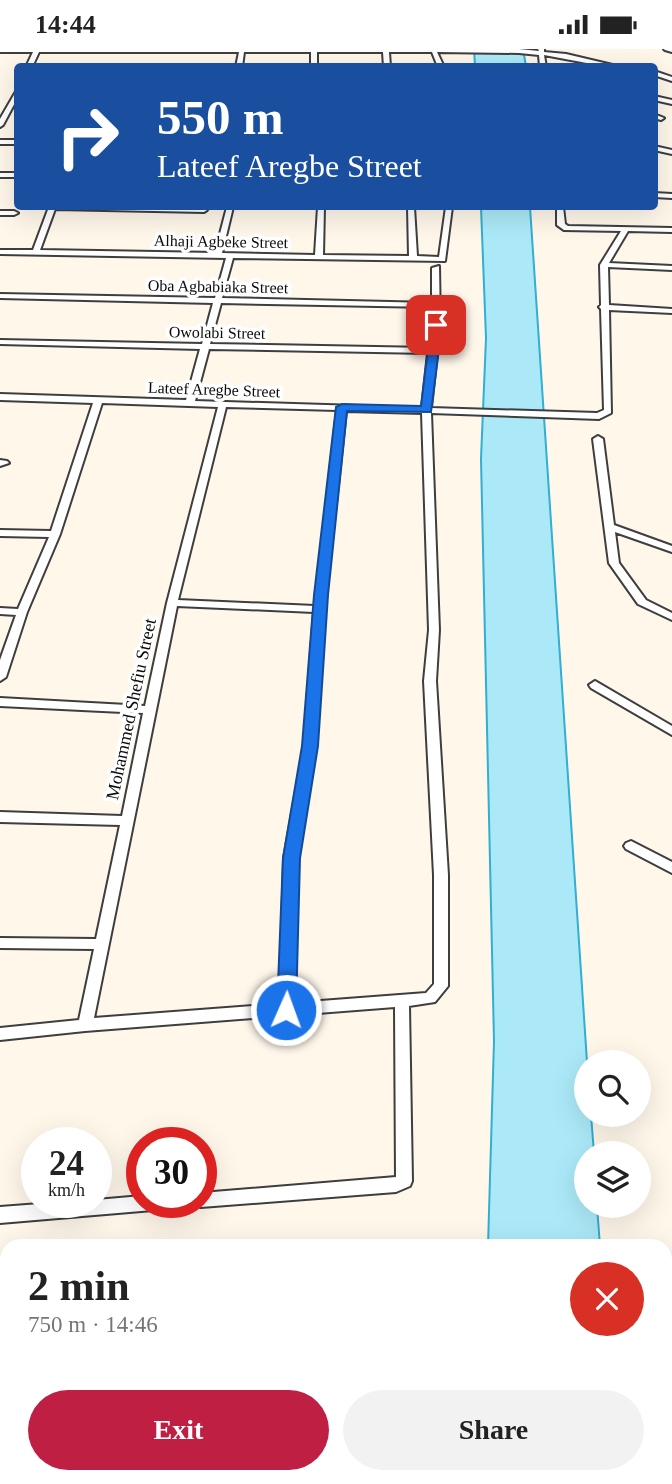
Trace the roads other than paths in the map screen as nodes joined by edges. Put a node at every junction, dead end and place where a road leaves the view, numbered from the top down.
1 (355, 49) edge
2 (667, 49) edge
3 (0, 50) edge
4 (37, 50) edge
5 (242, 50) edge
6 (314, 50) edge
7 (386, 50) edge
8 (433, 50) edge
9 (459, 50) edge
10 (672, 50) edge
11 (519, 51) joint
12 (541, 51) edge
13 (600, 63) edge
14 (14, 102) edge
15 (0, 125) edge
16 (51, 210) edge
17 (229, 210) edge
18 (321, 210) edge
19 (411, 210) edge
20 (449, 210) edge
21 (560, 210) edge
22 (0, 213) edge
23 (14, 213) dead end
24 (563, 227) joint
25 (625, 230) junction
26 (672, 230) edge
27 (0, 252) edge
28 (36, 252) junction
29 (218, 255) junction
30 (230, 256) junction
31 (319, 257) junction
32 (413, 259) junction
33 (604, 265) junction
34 (436, 268) dead end
35 (672, 268) edge
36 (0, 296) edge
37 (219, 300) junction
38 (436, 305) junction
39 (603, 307) junction
40 (672, 311) edge
41 (0, 342) edge
42 (208, 346) junction
43 (434, 351) junction
44 (0, 397) edge
45 (99, 399) junction
46 (190, 402) junction
47 (223, 403) junction
48 (342, 407) junction
49 (426, 409) junction
50 (598, 439) dead end
51 (609, 527) junction
52 (0, 533) edge
53 (55, 534) junction
54 (672, 549) edge
55 (172, 603) junction
56 (320, 609) junction
57 (0, 611) edge
58 (22, 612) junction
59 (672, 617) edge
60 (0, 677) edge
61 (595, 685) dead end
62 (0, 702) edge
63 (150, 710) junction
64 (672, 731) edge
65 (0, 817) edge
66 (125, 821) junction
67 (631, 846) dead end
68 (672, 868) edge
69 (0, 943) edge
70 (102, 944) junction
71 (402, 1001) junction
72 (286, 1010) junction
73 (85, 1025) junction
74 (0, 1034) edge
75 (217, 1198) edge
76 (126, 1205) edge
77 (0, 1215) edge

1 - 6 street
1 - 7 street
2 - 10 street
3 - 4 street
4 - 5 street
5 - 6 street
7 - 8 street
8 - 9 street
9 - 11 street
11 - 12 street
12 - 13 street
14 - 15 street
16 - 28 street
17 - 29 street
18 - 31 street
19 - 32 street
20 - 32 street, Alhaji Agbeke Street
21 - 24 street
22 - 23 street
24 - 25 street
25 - 26 street
25 - 33 street
27 - 28 street, Alhaji Agbeke Street
28 - 29 street, Alhaji Agbeke Street
29 - 30 street, Alhaji Agbeke Street
30 - 31 street, Alhaji Agbeke Street
30 - 37 street
31 - 32 street, Alhaji Agbeke Street
33 - 35 street
33 - 39 street
34 - 38 street
36 - 37 street, Oba Agbabiaka Street
37 - 38 street, Oba Agbabiaka Street
37 - 42 street
38 - 43 street
39 - 40 street
39 - 49 street, Lateef Aregbe Street
41 - 42 street, Owolabi Street
42 - 43 street, Owolabi Street
42 - 46 street
43 - 49 street
44 - 45 street, Lateef Aregbe Street
45 - 46 street, Lateef Aregbe Street
45 - 53 street
46 - 47 street, Lateef Aregbe Street
47 - 48 street, Lateef Aregbe Street
47 - 55 street, Mohammed Shefiu Street
48 - 49 street, Lateef Aregbe Street
48 - 56 street
49 - 71 street
50 - 51 street
51 - 54 street
51 - 59 street
52 - 53 street
53 - 58 street
55 - 56 street
55 - 63 street, Mohammed Shefiu Street
56 - 72 street
57 - 58 street
58 - 60 street
61 - 64 street
62 - 63 street
63 - 66 street, Mohammed Shefiu Street
65 - 66 street
66 - 70 street, Mohammed Shefiu Street
67 - 68 street
69 - 70 street
70 - 73 street, Mohammed Shefiu Street
71 - 72 street
71 - 75 street
72 - 73 street
73 - 74 street
76 - 77 street

